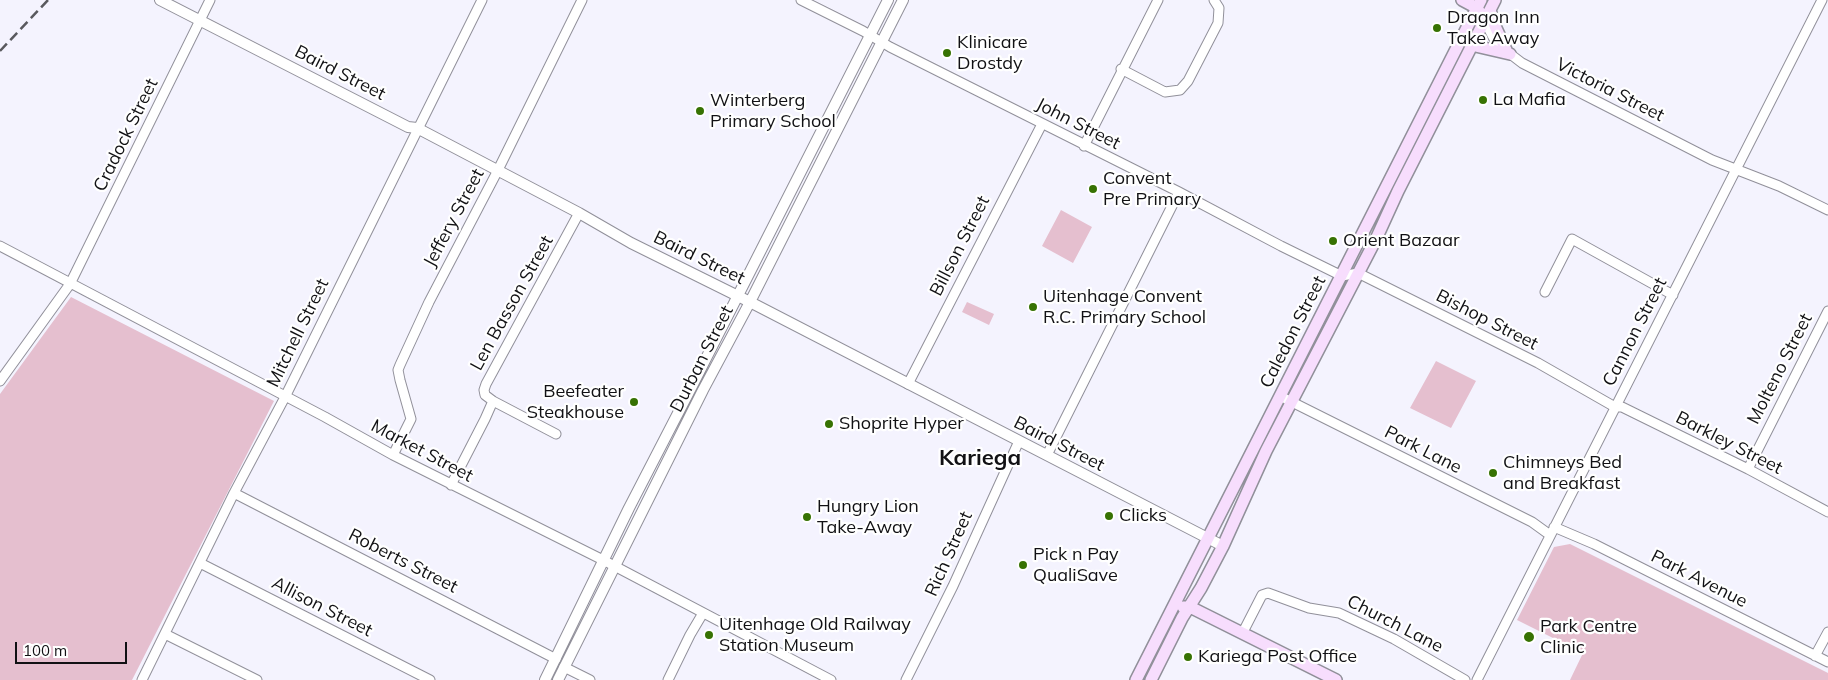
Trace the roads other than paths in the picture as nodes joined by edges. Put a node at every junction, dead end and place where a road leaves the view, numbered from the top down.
1 (160, 0) edge
2 (210, 0) edge
3 (482, 0) edge
4 (582, 0) edge
5 (801, 0) edge
6 (888, 0) edge
7 (903, 0) edge
8 (1158, 0) edge
9 (1214, 0) edge
10 (1462, 0) edge
11 (1822, 0) edge
12 (1479, 4) edge
13 (1490, 10) edge
14 (201, 20) junction
15 (870, 36) junction
16 (881, 43) junction
17 (1472, 45) junction
18 (1508, 53) junction
19 (1121, 69) junction
20 (1042, 124) junction
21 (418, 128) junction
22 (1084, 146) junction
23 (1736, 170) junction
24 (497, 172) junction
25 (1179, 192) junction
26 (1828, 210) edge
27 (579, 214) junction
28 (0, 246) edge
29 (1358, 273) junction
30 (1342, 276) junction
31 (70, 284) junction
32 (1545, 292) dead end
33 (1672, 295) junction
34 (737, 296) junction
35 (750, 302) junction
36 (1828, 311) edge
37 (0, 381) edge
38 (908, 384) junction
39 (285, 396) junction
40 (1280, 396) junction
41 (493, 401) junction
42 (1291, 402) junction
43 (1615, 407) junction
44 (556, 434) dead end
45 (1019, 440) junction
46 (393, 455) junction
47 (1047, 455) junction
48 (1748, 469) junction
49 (451, 485) junction
50 (234, 493) junction
51 (1828, 512) edge
52 (1552, 531) junction
53 (1208, 539) junction
54 (1223, 546) junction
55 (603, 560) junction
56 (200, 563) junction
57 (614, 566) junction
58 (1183, 588) junction
59 (1190, 607) junction
60 (1170, 612) junction
61 (703, 613) junction
62 (1243, 632) junction
63 (1828, 632) edge
64 (165, 634) junction
65 (1816, 656) junction
66 (556, 658) junction
67 (1828, 662) edge
68 (564, 668) junction
69 (242, 676) edge
70 (142, 680) edge
71 (258, 680) edge
72 (430, 680) edge
73 (545, 680) edge
74 (558, 680) edge
75 (590, 680) edge
76 (668, 680) edge
77 (831, 680) edge
78 (906, 680) edge
79 (1136, 680) edge
80 (1151, 680) edge
81 (1336, 680) edge
82 (1465, 680) edge
83 (1477, 680) edge

1 - 14 street, Baird Street
2 - 14 street, Cradock Street
3 - 21 street, Mitchell Street
4 - 24 street, Jeffery Street
5 - 15 street, John Street
6 - 15 street, Durban Street
7 - 16 street, Durban Street
8 - 19 street
9 - 19 street
10 - 12 main road
11 - 23 street, Cannon Street
12 - 13 main road
12 - 30 main road, Caledon Street
13 - 17 main road, Caledon Street
13 - 18 main road
14 - 21 street, Baird Street
14 - 31 street, Cradock Street
15 - 16 street, John Street
15 - 34 street, Durban Street
16 - 20 street, John Street
16 - 35 street, Durban Street
17 - 18 main road
17 - 29 main road, Caledon Street
18 - 23 street, Victoria Street
19 - 22 street
20 - 22 street, John Street
20 - 38 street, Billson Street
21 - 24 street, Baird Street
21 - 39 street, Mitchell Street
22 - 25 street, John Street
23 - 26 street, Victoria Street
23 - 33 street, Cannon Street
24 - 27 street, Baird Street
24 - 46 street, Jeffery Street
25 - 30 street, John Street
25 - 47 street
27 - 34 street, Baird Street
27 - 41 street, Len Basson Street
28 - 31 street, Market Street
29 - 30 street
29 - 42 main road, Caledon Street
29 - 43 street, Bishop Street
30 - 40 main road, Caledon Street
31 - 37 street, Cradock Street
31 - 39 street, Market Street
32 - 33 street
33 - 43 street, Cannon Street
34 - 35 street, Baird Street
34 - 55 street, Durban Street
35 - 38 street, Baird Street
35 - 57 street, Durban Street
36 - 48 street, Molteno Street
38 - 45 street, Baird Street
39 - 46 street, Market Street
39 - 50 street, Mitchell Street
40 - 42 street, Park Lane
40 - 53 main road, Caledon Street
41 - 44 street
41 - 49 street
42 - 52 street, Park Lane
42 - 54 main road, Caledon Street
43 - 48 street, Barkley Street
43 - 52 street, Cannon Street
45 - 47 street, Baird Street
45 - 78 street, Rich Street
46 - 49 street, Market Street
47 - 53 street, Baird Street
48 - 51 street, Barkley Street
49 - 55 street, Market Street
50 - 56 street, Mitchell Street
50 - 66 street, Roberts Street
52 - 65 street, Park Avenue
52 - 83 street, Cannon Street
53 - 54 street, Baird Street
53 - 58 main road, Caledon Street
54 - 59 main road, Caledon Street
55 - 57 street, Market Street
55 - 66 street, Durban Street
56 - 64 street, Mitchell Street
56 - 72 street, Allison Street
57 - 61 street, Market Street
57 - 68 street, Durban Street
58 - 59 main road
58 - 60 main road, Caledon Street
59 - 60 main road
59 - 62 main road
59 - 80 main road, Caledon Street
60 - 79 main road, Caledon Street
61 - 76 street
61 - 77 street, Market Street
62 - 81 main road
62 - 82 street, Church Lane
63 - 65 street
64 - 69 street
64 - 70 street, Mitchell Street
65 - 67 street, Park Avenue
66 - 73 street, Durban Street
68 - 74 street, Durban Street
68 - 75 street
69 - 71 street

